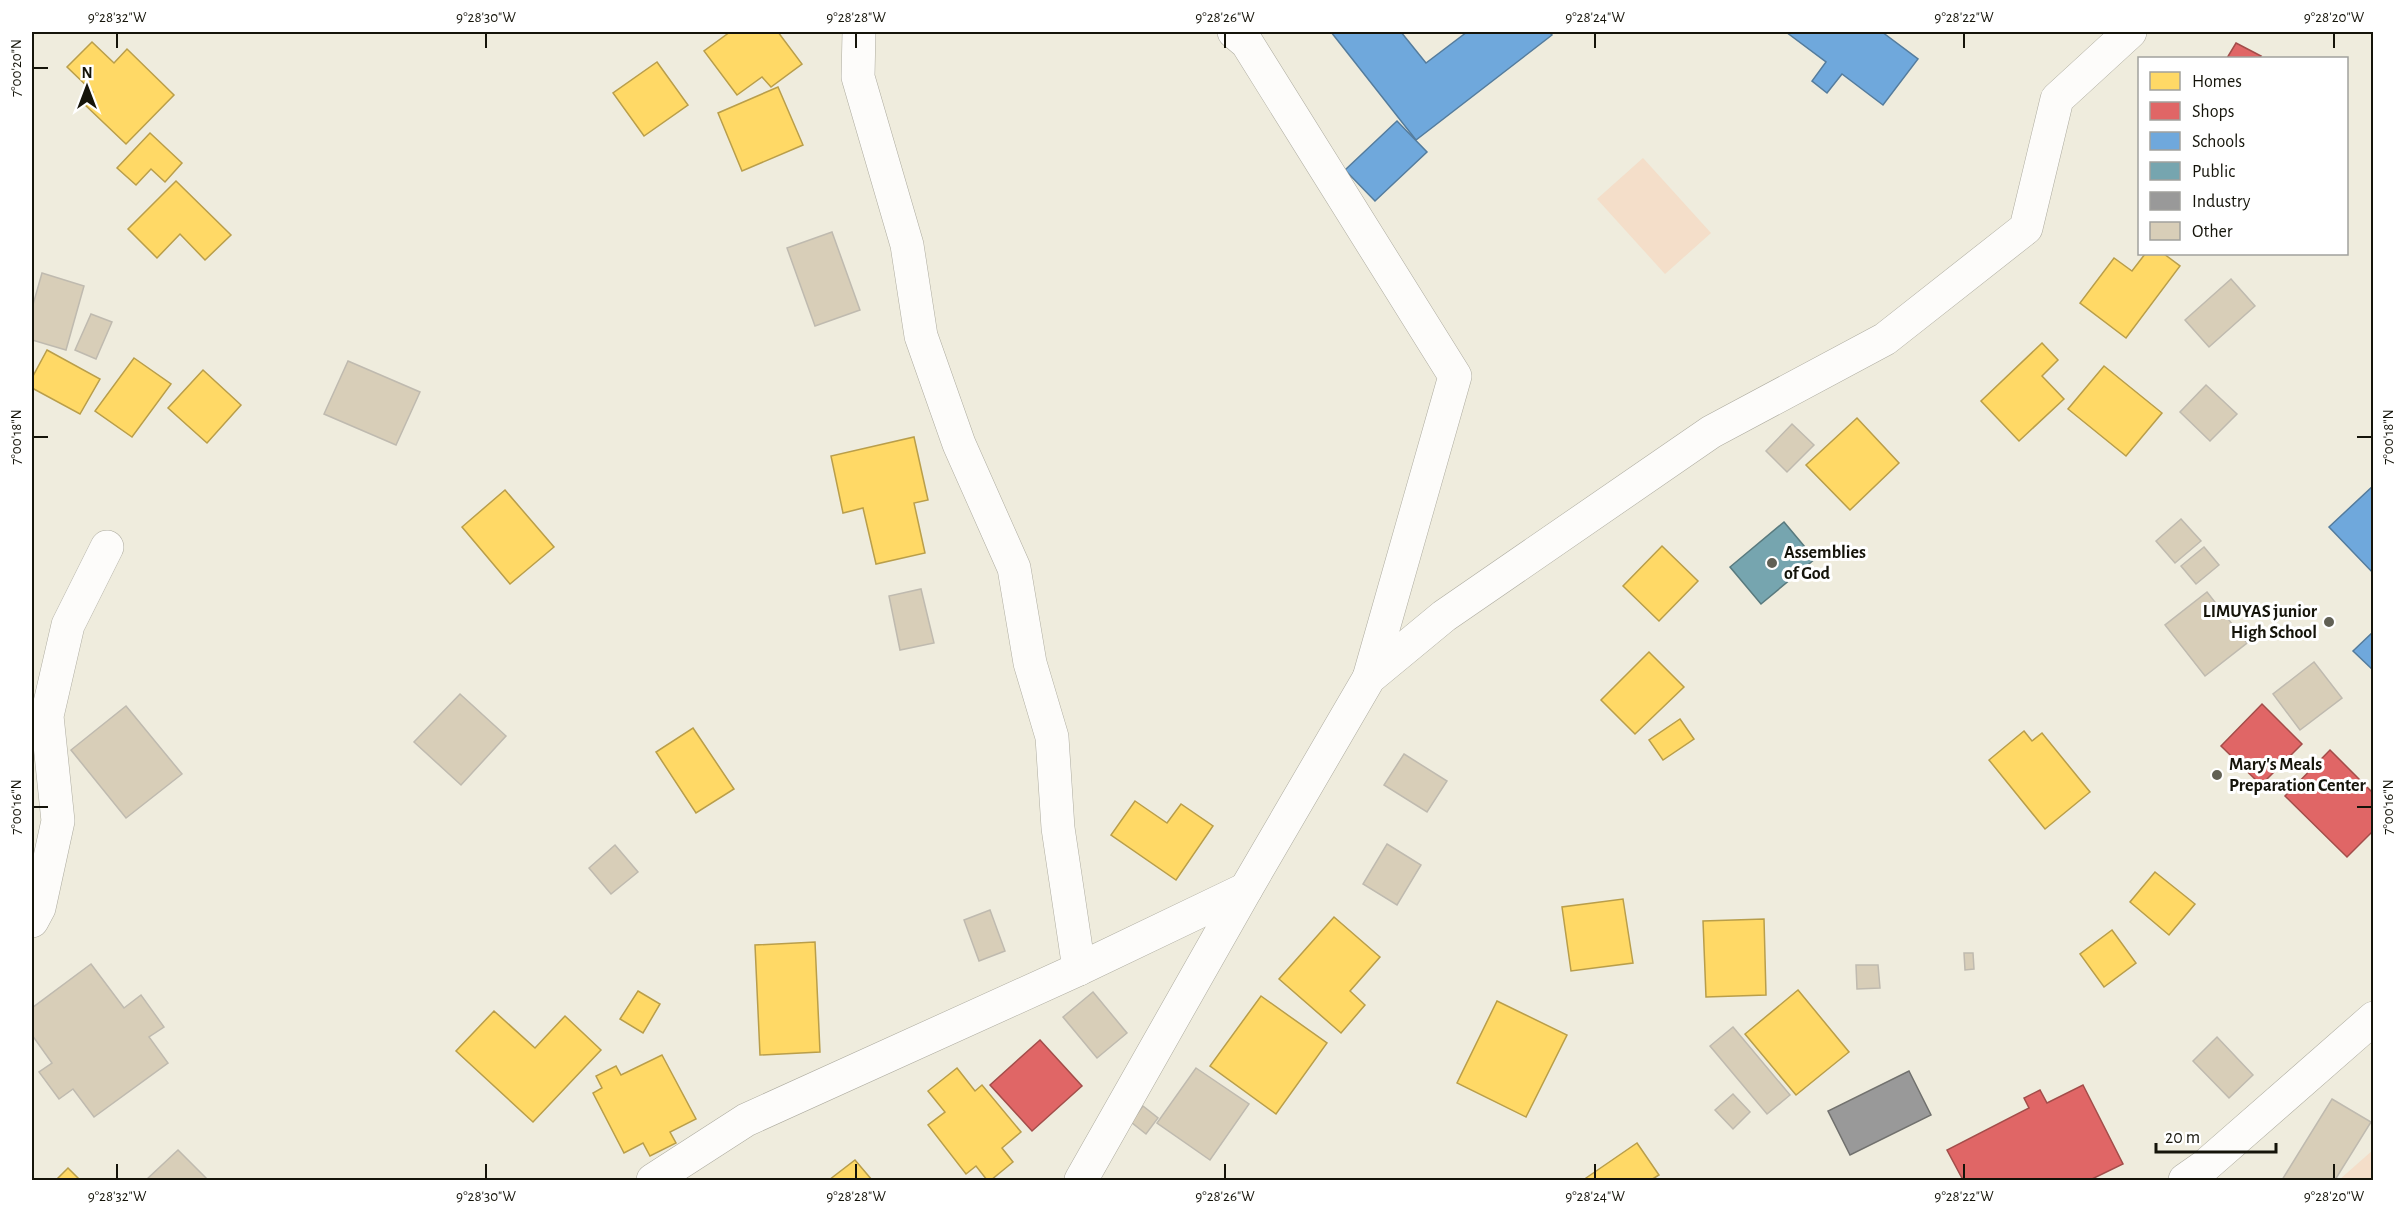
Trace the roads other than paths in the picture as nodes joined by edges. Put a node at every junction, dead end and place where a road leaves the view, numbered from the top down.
1 (859, 32) edge
2 (1234, 32) edge
3 (2130, 32) edge
4 (107, 547) dead end
5 (1369, 678) junction
6 (1246, 890) junction
7 (32, 921) edge
8 (1079, 969) junction
9 (2373, 1018) edge
10 (653, 1180) edge
11 (1081, 1180) edge
12 (2185, 1180) edge

1 - 8 street
2 - 5 street
3 - 5 street
4 - 7 street
5 - 6 street
6 - 8 street
6 - 11 street
8 - 10 street
9 - 12 street

